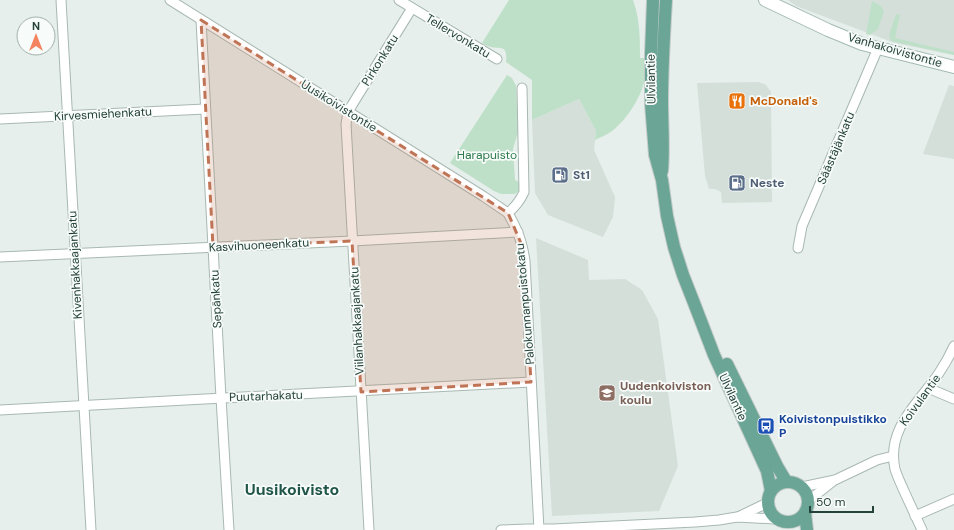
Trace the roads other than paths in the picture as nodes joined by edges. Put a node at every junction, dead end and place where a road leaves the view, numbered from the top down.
1 (60, 0) edge
2 (170, 0) edge
3 (399, 0) edge
4 (644, 0) edge
5 (653, 0) edge
6 (666, 0) edge
7 (768, 1) edge
8 (412, 8) junction
9 (201, 20) junction
10 (878, 48) junction
11 (650, 54) junction
12 (497, 59) dead end
13 (954, 67) edge
14 (522, 88) dead end
15 (206, 109) junction
16 (348, 112) junction
17 (67, 116) junction
18 (0, 119) edge
19 (662, 180) junction
20 (508, 213) junction
21 (518, 232) junction
22 (352, 241) junction
23 (213, 247) junction
24 (798, 248) dead end
25 (75, 254) junction
26 (0, 257) edge
27 (694, 303) junction
28 (954, 346) edge
29 (531, 382) junction
30 (928, 388) junction
31 (361, 392) junction
32 (221, 398) junction
33 (954, 399) edge
34 (83, 405) junction
35 (0, 410) edge
36 (893, 456) junction
37 (835, 480) junction
38 (786, 481) junction
39 (802, 487) junction
40 (770, 491) junction
41 (954, 499) edge
42 (767, 503) junction
43 (807, 507) junction
44 (915, 516) junction
45 (737, 517) junction
46 (778, 520) junction
47 (697, 526) edge
48 (539, 529) edge
49 (91, 530) edge
50 (229, 530) edge
51 (369, 530) edge
52 (501, 530) edge
53 (790, 530) edge
54 (807, 530) edge
55 (922, 530) edge

1 - 17 street, Kivenhakkaajankatu
2 - 9 street, Uusikoivistontie
3 - 8 street, Tellervonkatu
4 - 11 main road
5 - 11 main road, Ulvilantie
6 - 19 main road, Ulvilantie
7 - 10 main road, Vanhakoivistontie
8 - 12 street, Tellervonkatu
8 - 16 street, Pirkonkatu
9 - 15 street, Sepänkatu
9 - 16 street, Uusikoivistontie
10 - 13 main road, Vanhakoivistontie
10 - 24 street, Säästäjänkatu
11 - 19 main road, Ulvilantie
14 - 20 street
15 - 17 street, Kirvesmiehenkatu
15 - 23 street, Sepänkatu
16 - 20 street, Uusikoivistontie
16 - 22 street, Viilanhakkaajankatu
17 - 18 street, Kirvesmiehenkatu
17 - 25 street, Kivenhakkaajankatu
19 - 27 main road, Ulvilantie
20 - 21 street, Palokunnanpuistokatu
21 - 22 street, Kasvihuoneenkatu
21 - 29 street, Palokunnanpuistokatu
22 - 23 street, Kasvihuoneenkatu
22 - 31 street, Viilanhakkaajankatu
23 - 25 street, Kasvihuoneenkatu
23 - 32 street, Sepänkatu
25 - 26 street, Kasvihuoneenkatu
25 - 34 street, Kivenhakkaajankatu
27 - 38 main road, Ulvilantie
27 - 40 main road, Ulvilantie
28 - 30 street, Koivulantie
29 - 31 street, Puutarhakatu
29 - 48 street, Palokunnanpuistokatu
30 - 33 street
30 - 36 street, Koivulantie
31 - 32 street, Puutarhakatu
31 - 51 street, Viilanhakkaajankatu
32 - 34 street, Puutarhakatu
32 - 50 street, Sepänkatu
34 - 35 street, Puutarhakatu
34 - 49 street, Kivenhakkaajankatu
36 - 37 street
36 - 44 street
37 - 39 street
37 - 43 street
38 - 39 main road
38 - 40 main road
39 - 43 main road
40 - 42 main road
41 - 44 street
42 - 45 street
42 - 46 main road
43 - 46 main road
43 - 54 main road
44 - 55 street
45 - 46 street
45 - 47 street
46 - 53 main road
47 - 48 street
48 - 52 street

